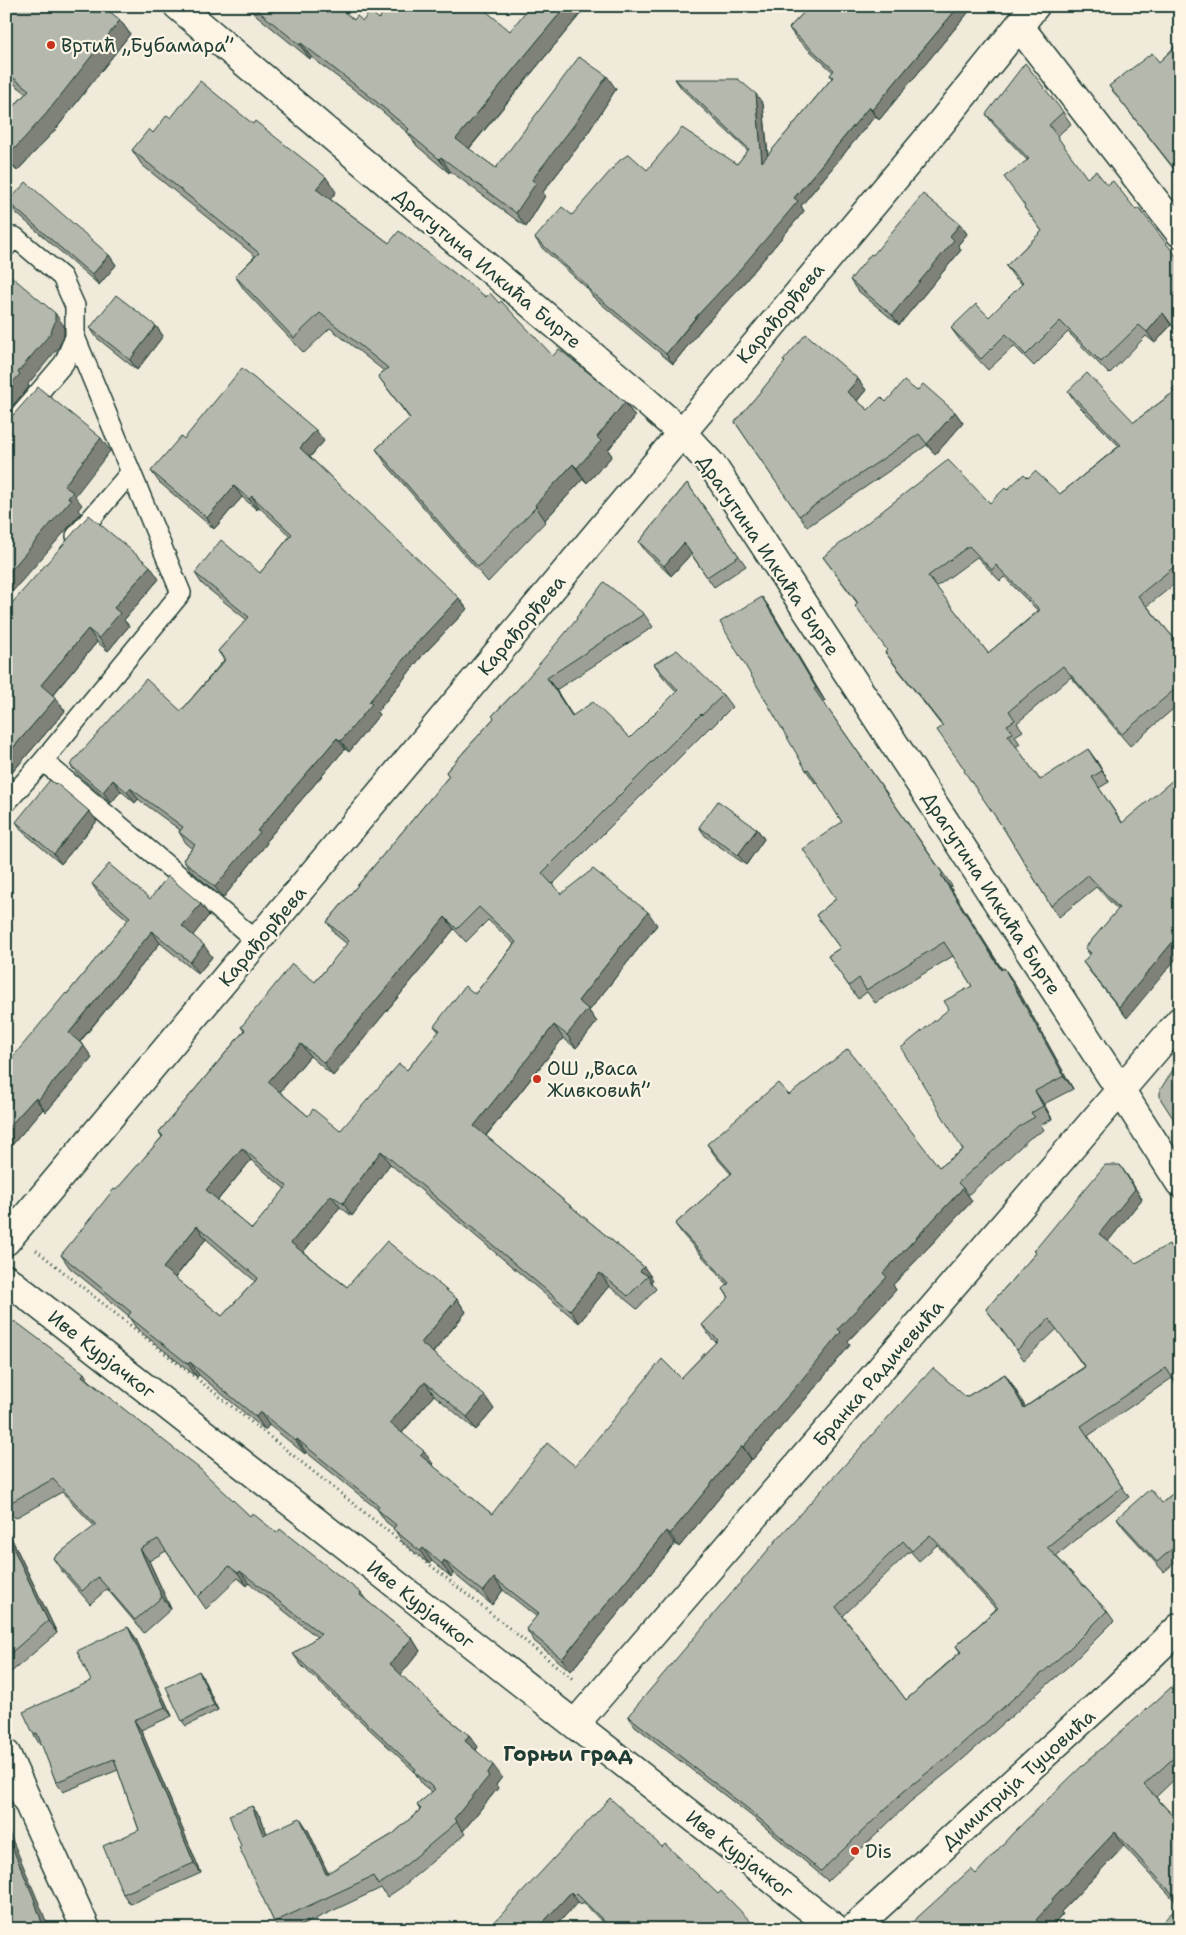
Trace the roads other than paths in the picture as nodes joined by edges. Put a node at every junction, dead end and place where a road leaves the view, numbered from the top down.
1 (178, 6) edge
2 (1027, 16) edge
3 (1180, 233) edge
4 (6, 247) edge
5 (75, 337) junction
6 (6, 432) edge
7 (681, 432) junction
8 (131, 472) junction
9 (62, 552) edge
10 (43, 761) junction
11 (6, 803) edge
12 (258, 942) junction
13 (1180, 1021) edge
14 (1121, 1091) junction
15 (1180, 1184) edge
16 (10, 1237) edge
17 (6, 1279) edge
18 (1180, 1627) edge
19 (575, 1724) junction
20 (6, 1754) edge
21 (86, 1929) edge
22 (836, 1929) edge
23 (853, 1929) edge

1 - 7 street, Драгутина Илкића Бирте
2 - 3 street
2 - 7 street, Карађорђева
4 - 5 lane
5 - 6 lane
5 - 8 lane
7 - 12 street, Карађорђева
7 - 14 street, Драгутина Илкића Бирте
8 - 9 lane
8 - 10 lane
10 - 11 lane
10 - 12 lane
12 - 16 street, Карађорђева
13 - 14 street, Бранка Радичевића
14 - 15 street, Драгутина Илкића Бирте
14 - 19 street, Бранка Радичевића
17 - 19 street, Иве Курјачког
18 - 23 street, Димитрија Туцовића
19 - 22 street, Иве Курјачког
20 - 21 street

